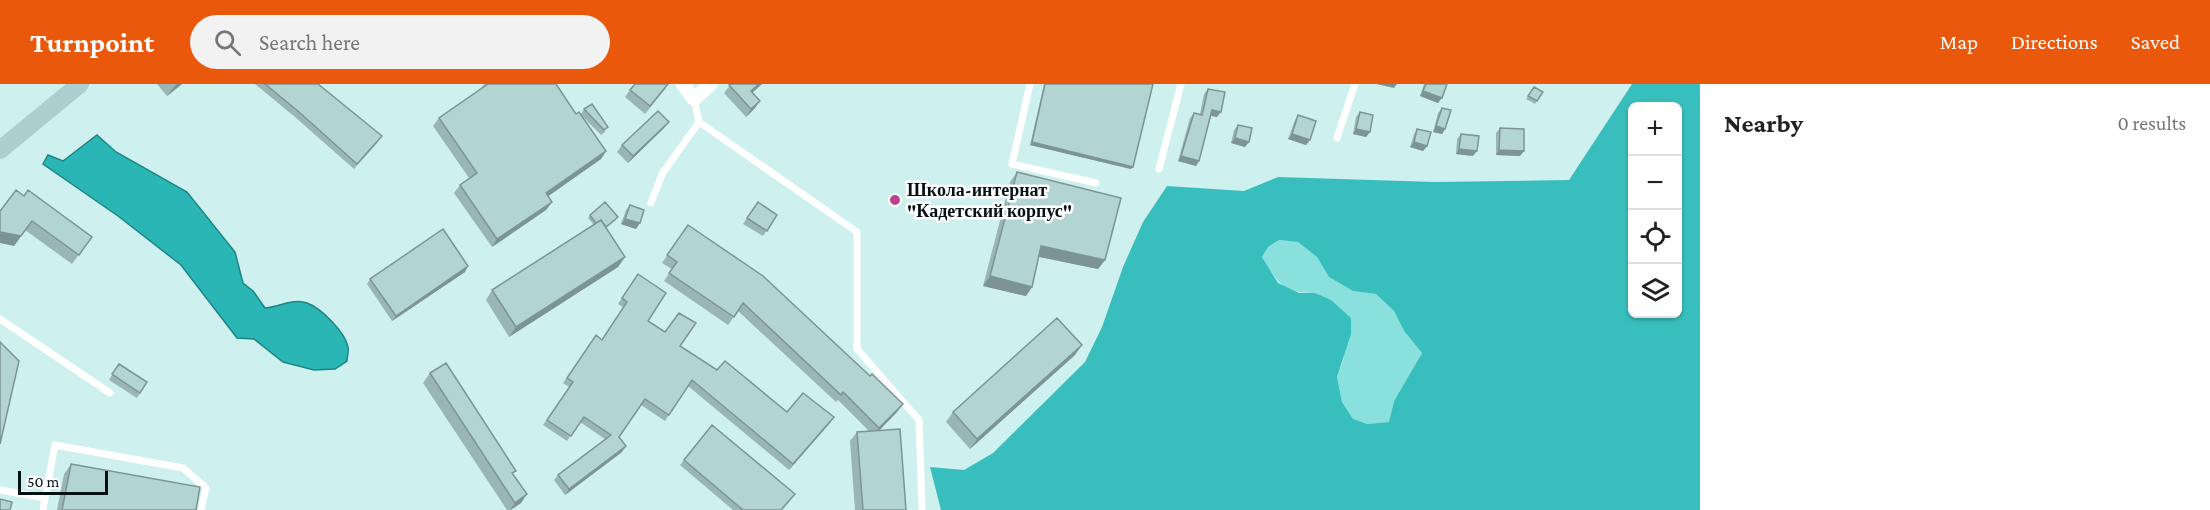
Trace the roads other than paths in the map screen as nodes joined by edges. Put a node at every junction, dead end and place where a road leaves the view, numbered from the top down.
1 (80, 84) edge
2 (683, 84) edge
3 (711, 84) edge
4 (1030, 84) edge
5 (1181, 84) edge
6 (1355, 84) edge
7 (694, 99) junction
8 (699, 122) junction
9 (1337, 138) dead end
10 (0, 150) edge
11 (1160, 169) dead end
12 (1096, 183) dead end
13 (651, 203) dead end
14 (0, 319) edge
15 (110, 393) dead end
16 (0, 490) edge
17 (45, 498) junction
18 (43, 510) edge
19 (201, 510) edge
20 (922, 510) edge

1 - 10 street
2 - 7 street
3 - 7 street
4 - 12 lane
5 - 11 lane
6 - 9 lane
7 - 8 lane
8 - 13 lane
8 - 20 lane
14 - 15 lane
16 - 17 lane
17 - 18 lane
17 - 19 lane

